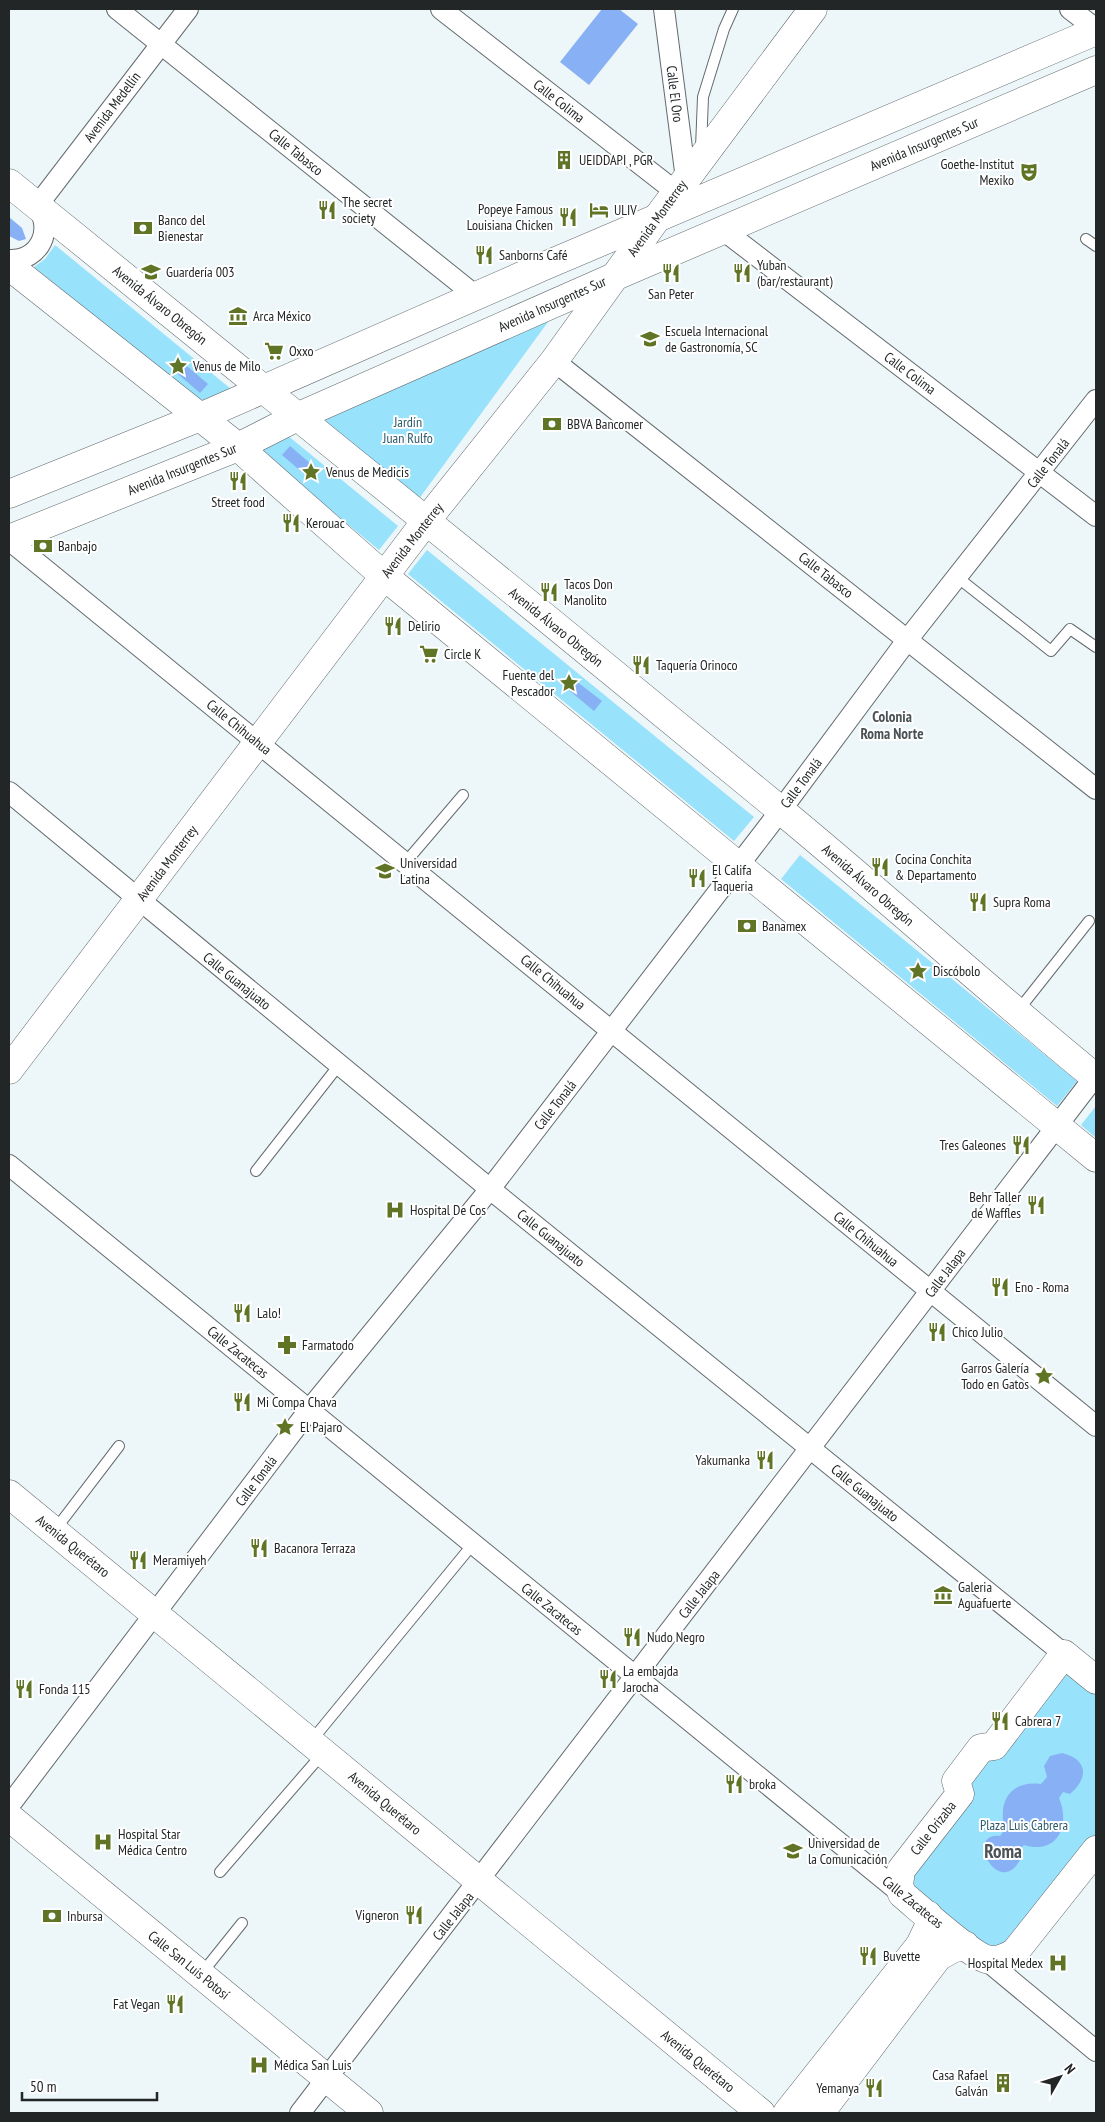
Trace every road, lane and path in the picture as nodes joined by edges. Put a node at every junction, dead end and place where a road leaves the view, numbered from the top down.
1 (117, 9) edge
2 (188, 9) edge
3 (441, 9) edge
4 (664, 9) edge
5 (734, 9) edge
6 (813, 9) edge
7 (1070, 9) edge
8 (1096, 30) edge
9 (161, 44) junction
10 (1096, 70) edge
11 (688, 177) junction
12 (9, 183) edge
13 (9, 196) edge
14 (36, 206) junction
15 (657, 218) junction
16 (723, 230) junction
17 (1086, 239) dead end
18 (1096, 246) edge
19 (9, 260) edge
20 (9, 266) edge
21 (616, 276) junction
22 (476, 296) junction
23 (554, 362) junction
24 (263, 388) junction
25 (1096, 400) edge
26 (299, 416) junction
27 (200, 417) junction
28 (238, 447) junction
29 (1040, 473) junction
30 (9, 494) edge
31 (1096, 516) edge
32 (426, 521) junction
33 (9, 540) edge
34 (384, 576) junction
35 (957, 577) junction
36 (908, 639) junction
37 (1096, 647) edge
38 (259, 742) junction
39 (1096, 790) edge
40 (9, 792) edge
41 (464, 795) dead end
42 (781, 810) junction
43 (405, 863) junction
44 (738, 864) junction
45 (138, 900) junction
46 (1089, 921) dead end
47 (1016, 1012) junction
48 (613, 1031) junction
49 (339, 1064) junction
50 (9, 1070) edge
51 (1096, 1076) edge
52 (1057, 1127) junction
53 (1096, 1158) edge
54 (9, 1165) edge
55 (256, 1171) dead end
56 (490, 1189) junction
57 (930, 1292) junction
58 (309, 1410) junction
59 (1096, 1426) edge
60 (119, 1446) dead end
61 (810, 1450) junction
62 (9, 1494) edge
63 (55, 1531) junction
64 (473, 1544) junction
65 (157, 1614) junction
66 (1064, 1654) junction
67 (635, 1677) junction
68 (1096, 1680) edge
69 (317, 1747) junction
70 (9, 1806) edge
71 (9, 1817) edge
72 (1096, 1850) edge
73 (220, 1872) dead end
74 (480, 1881) junction
75 (902, 1894) junction
76 (928, 1915) junction
77 (242, 1923) dead end
78 (975, 1952) junction
79 (201, 1975) junction
80 (1096, 2051) edge
81 (327, 2079) junction
82 (300, 2113) edge
83 (369, 2113) edge
84 (762, 2113) edge
85 (787, 2113) edge
86 (820, 2113) edge

1 - 9 street, Calle Tabasco
2 - 9 street, Avenida Medellín
3 - 11 street, Calle Colima
4 - 11 street, Calle El Oro
5 - 11 lane
6 - 11 main road, Avenida Monterrey
7 - 8 street
8 - 15 main road
9 - 14 street, Avenida Medellín
9 - 22 street, Calle Tabasco
10 - 16 main road, Avenida Insurgentes Sur
11 - 15 main road, Avenida Monterrey
12 - 14 main road, Avenida Álvaro Obregón
13 - 14 street
14 - 19 street
14 - 24 main road, Avenida Álvaro Obregón
15 - 21 main road, Avenida Monterrey
15 - 22 main road
16 - 21 main road, Avenida Insurgentes Sur
16 - 29 street, Calle Colima
17 - 18 lane
20 - 27 main road
21 - 23 main road, Avenida Monterrey
21 - 26 main road, Avenida Insurgentes Sur
22 - 24 main road
23 - 32 main road, Avenida Monterrey
23 - 36 street, Calle Tabasco
24 - 26 main road, Avenida Álvaro Obregón
24 - 27 main road
25 - 29 street, Calle Tonalá
26 - 28 main road, Avenida Insurgentes Sur
26 - 32 main road, Avenida Álvaro Obregón
27 - 28 main road
27 - 30 main road
28 - 33 main road, Avenida Insurgentes Sur
28 - 34 main road
29 - 31 street, Calle Colima
29 - 35 street, Calle Tonalá
32 - 34 main road, Avenida Monterrey
32 - 42 main road, Avenida Álvaro Obregón
33 - 38 street, Calle Chihuahua
34 - 38 main road, Avenida Monterrey
34 - 44 main road
35 - 36 street, Calle Tonalá
35 - 37 lane
36 - 39 street, Calle Tabasco
36 - 42 street, Calle Tonalá
38 - 43 street, Calle Chihuahua
38 - 45 main road, Avenida Monterrey
40 - 45 street, Calle Guanajuato
41 - 43 lane
42 - 44 street, Calle Tonalá
42 - 47 main road, Avenida Álvaro Obregón
43 - 48 street, Calle Chihuahua
44 - 48 street, Calle Tonalá
44 - 52 main road
45 - 49 street, Calle Guanajuato
45 - 50 main road, Avenida Monterrey
46 - 47 lane
47 - 51 main road, Avenida Álvaro Obregón
48 - 56 street, Calle Tonalá
48 - 57 street, Calle Chihuahua
49 - 55 lane
49 - 56 street, Calle Guanajuato
51 - 52 street, Calle Jalapa
52 - 53 main road
52 - 57 street, Calle Jalapa
54 - 58 street, Calle Zacatecas
56 - 58 street, Calle Tonalá
56 - 61 street, Calle Guanajuato
57 - 59 street, Calle Chihuahua
57 - 61 street, Calle Jalapa
58 - 64 street, Calle Zacatecas
58 - 65 street, Calle Tonalá
60 - 63 lane
61 - 66 street, Calle Guanajuato
61 - 67 street, Calle Jalapa
62 - 63 main road, Avenida Querétaro
63 - 65 main road, Avenida Querétaro
64 - 67 street, Calle Zacatecas
64 - 69 lane
65 - 69 main road, Avenida Querétaro
65 - 70 street, Calle Tonalá
66 - 68 main road, Calle Guanajuato
66 - 75 main road, Calle Orizaba
67 - 74 street, Calle Jalapa
67 - 75 street, Calle Zacatecas
69 - 73 lane
69 - 74 main road, Avenida Querétaro
71 - 79 main road, Calle San Luis Potosí
72 - 78 main road
74 - 81 street, Calle Jalapa
74 - 84 main road, Avenida Querétaro
75 - 76 main road, Calle Zacatecas
76 - 78 main road, Calle Zacatecas
76 - 85 main road
77 - 79 lane
78 - 80 street, Calle Zacatecas
78 - 86 main road
79 - 81 main road, Calle San Luis Potosí
81 - 82 street, Calle Jalapa
81 - 83 main road, Calle San Luis Potosí

